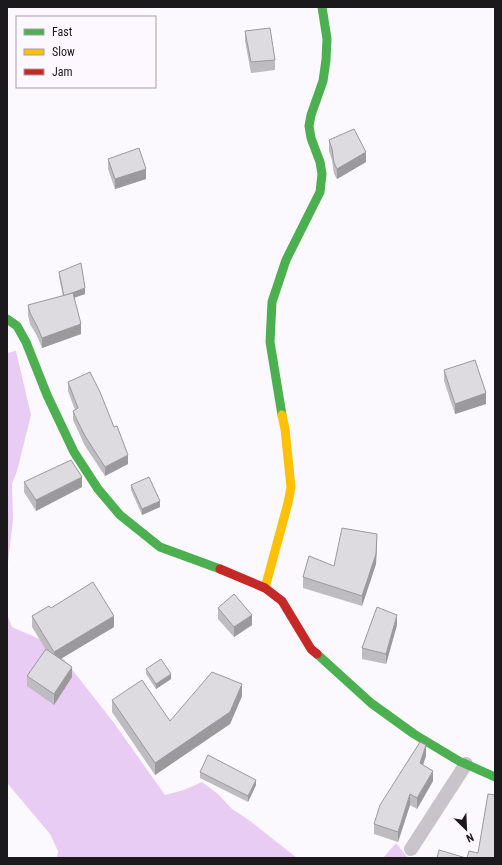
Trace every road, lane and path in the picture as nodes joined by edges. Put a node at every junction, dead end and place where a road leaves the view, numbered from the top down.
1 (322, 7) edge
2 (7, 319) edge
3 (265, 588) junction
4 (466, 764) junction
5 (495, 777) edge
6 (411, 849) dead end

1 - 3 street
2 - 3 street
3 - 4 street
4 - 5 street
4 - 6 lane

